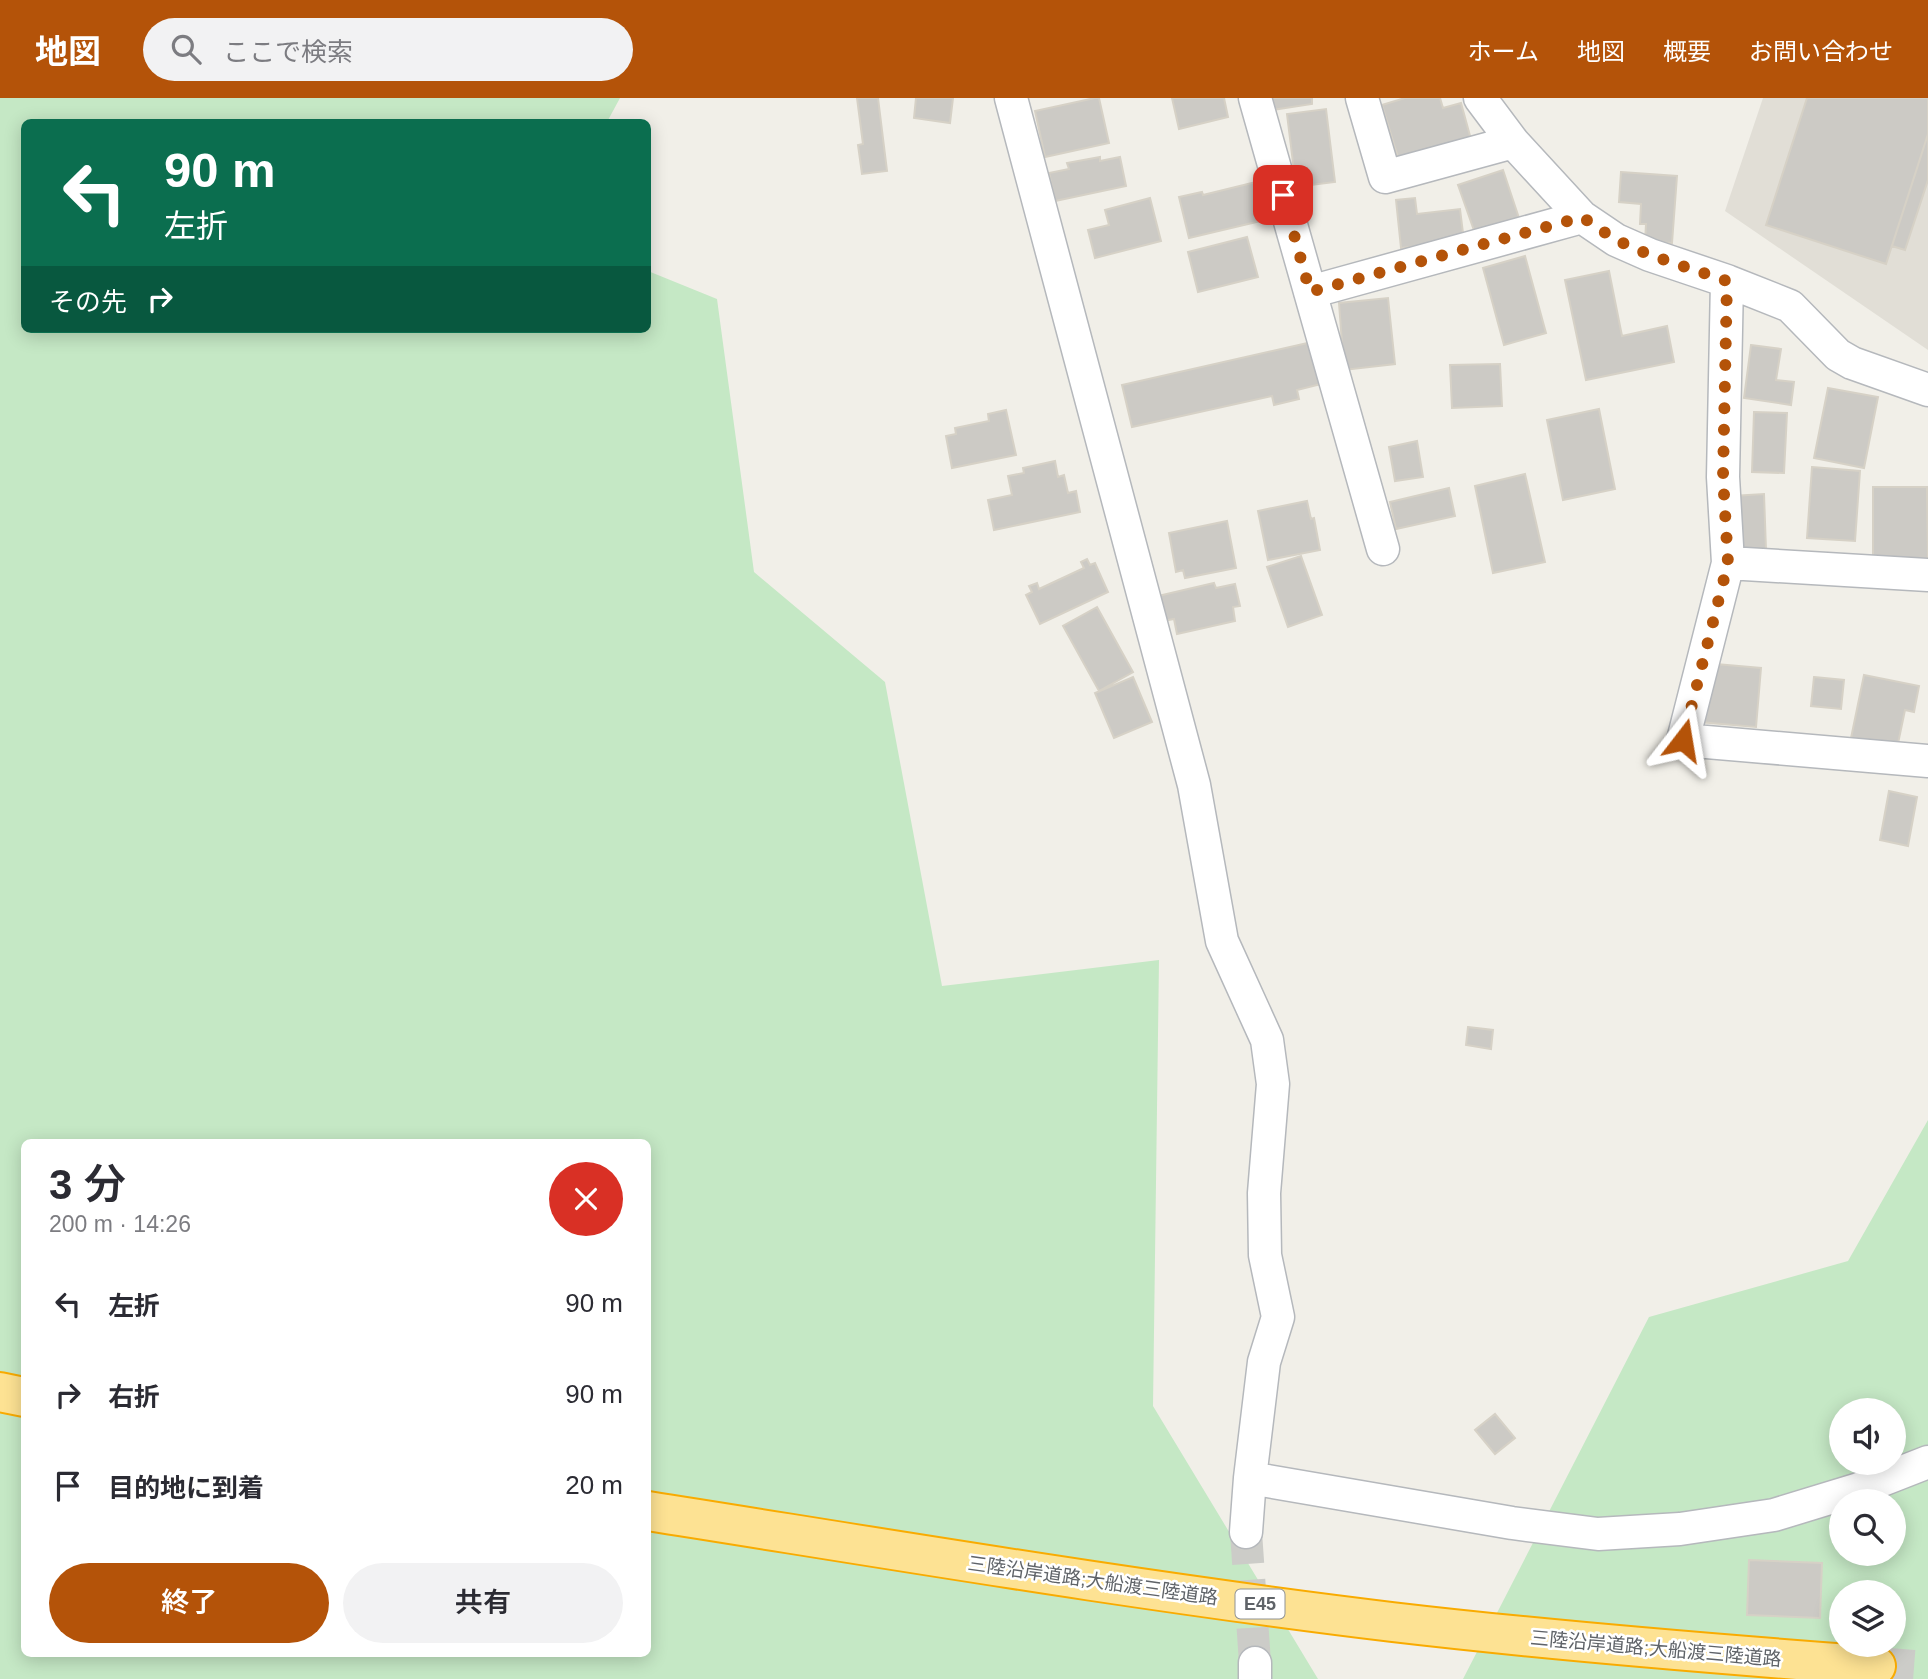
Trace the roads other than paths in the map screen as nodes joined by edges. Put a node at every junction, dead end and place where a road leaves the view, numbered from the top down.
1 (1011, 98) edge
2 (1255, 98) edge
3 (1362, 98) edge
4 (1480, 98) edge
5 (1513, 142) junction
6 (1582, 217) junction
7 (1727, 281) junction
8 (1310, 292) junction
9 (1928, 390) edge
10 (1384, 549) dead end
11 (1728, 563) junction
12 (1928, 575) edge
13 (1928, 761) edge
14 (0, 1392) edge
15 (21, 1396) edge
16 (1928, 1462) edge
17 (1250, 1478) junction
18 (651, 1511) edge
19 (1246, 1532) tunnel mouth
20 (1876, 1666) tunnel mouth

1 - 17 street
2 - 8 street
3 - 5 street
4 - 5 street
5 - 6 street
6 - 7 street
6 - 8 street
7 - 9 street
7 - 11 street
8 - 10 street
11 - 12 street
11 - 13 street
14 - 15 highway
16 - 17 street
17 - 19 street
18 - 20 highway, 三陸沿岸道路;大船渡三陸道路 / E45

